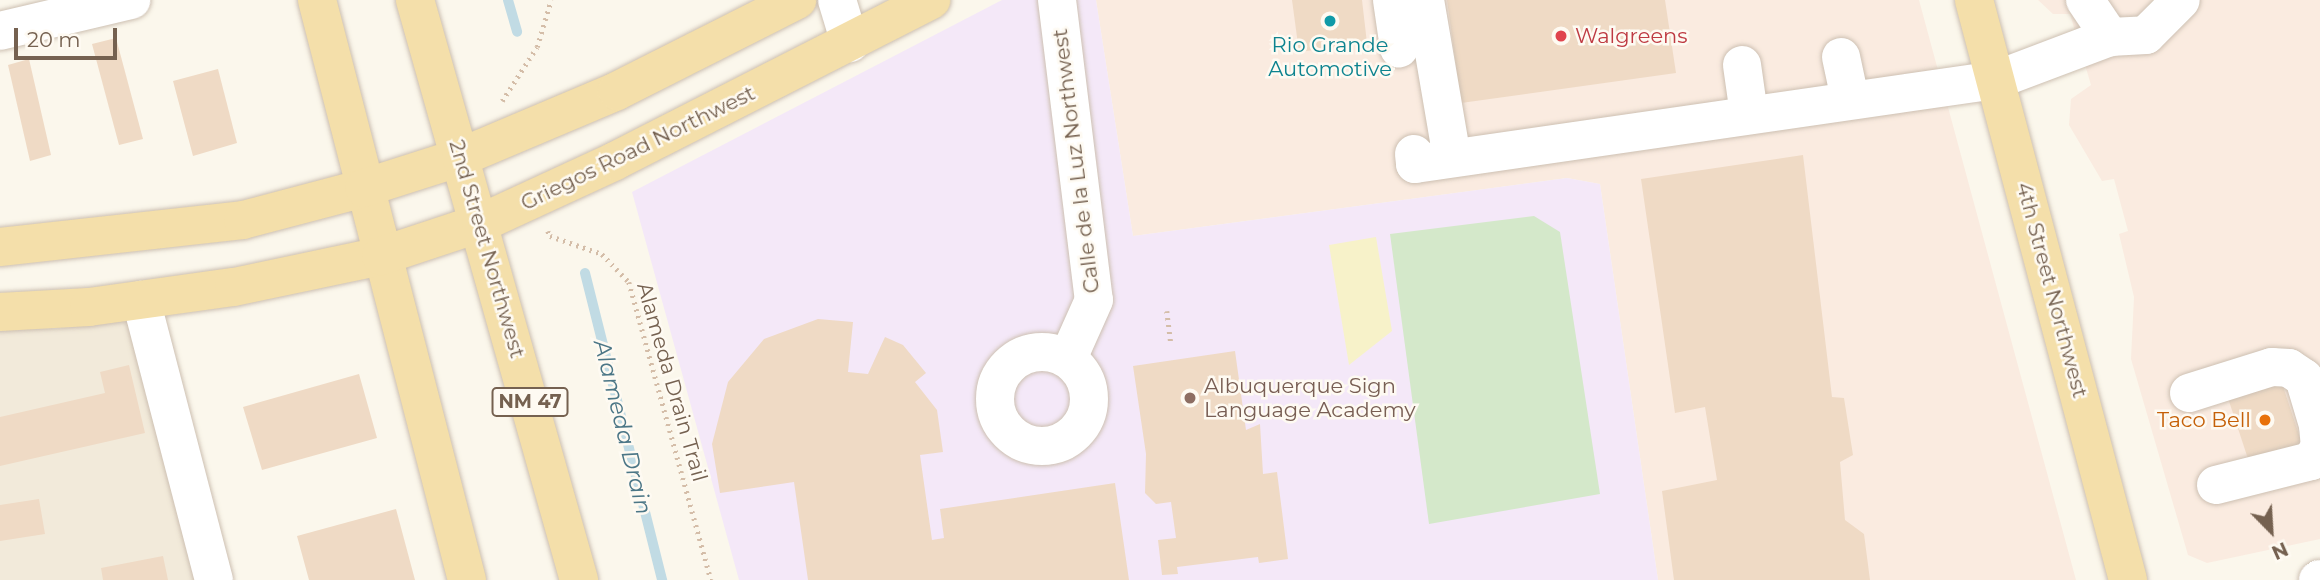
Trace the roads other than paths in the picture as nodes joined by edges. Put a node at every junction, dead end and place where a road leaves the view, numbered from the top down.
1 (131, 0) edge
2 (317, 0) edge
3 (415, 0) edge
4 (797, 0) edge
5 (837, 0) edge
6 (931, 0) edge
7 (1057, 0) edge
8 (1392, 0) edge
9 (1425, 0) edge
10 (1974, 0) edge
11 (2085, 0) edge
12 (2171, 5) edge
13 (2116, 25) edge
14 (0, 31) edge
15 (850, 43) junction
16 (1399, 48) dead end
17 (1842, 57) dead end
18 (1742, 65) dead end
19 (1996, 80) junction
20 (1850, 99) junction
21 (1749, 114) junction
22 (1415, 154) dead end
23 (461, 157) junction
24 (1452, 158) junction
25 (364, 188) junction
26 (481, 223) junction
27 (0, 247) edge
28 (381, 256) junction
29 (141, 300) junction
30 (0, 312) edge
31 (1068, 358) dead end
32 (2189, 393) dead end
33 (2216, 485) dead end
34 (214, 580) edge
35 (467, 580) edge
36 (579, 580) edge
37 (2128, 580) edge

1 - 14 street
2 - 25 main road
3 - 23 main road, 2nd Street Northwest / NM 47
4 - 23 main road
5 - 15 street
6 - 15 main road, Griegos Road Northwest
7 - 31 street, Calle de la Luz Northwest
8 - 16 street
9 - 24 street
10 - 19 main road, 4th Street Northwest
11 - 13 street
12 - 13 street
13 - 19 street
15 - 26 main road, Griegos Road Northwest
17 - 20 street
18 - 21 street
19 - 20 street
19 - 37 main road, 4th Street Northwest
20 - 21 street
21 - 24 street
22 - 24 street
23 - 25 main road
23 - 26 main road, 2nd Street Northwest / NM 47
25 - 27 main road
25 - 28 main road
26 - 28 main road, Griegos Road Northwest
26 - 36 main road, 2nd Street Northwest / NM 47
28 - 29 main road, Griegos Road Northwest
28 - 35 main road
29 - 30 main road, Griegos Road Northwest
29 - 34 street
32 - 33 street

